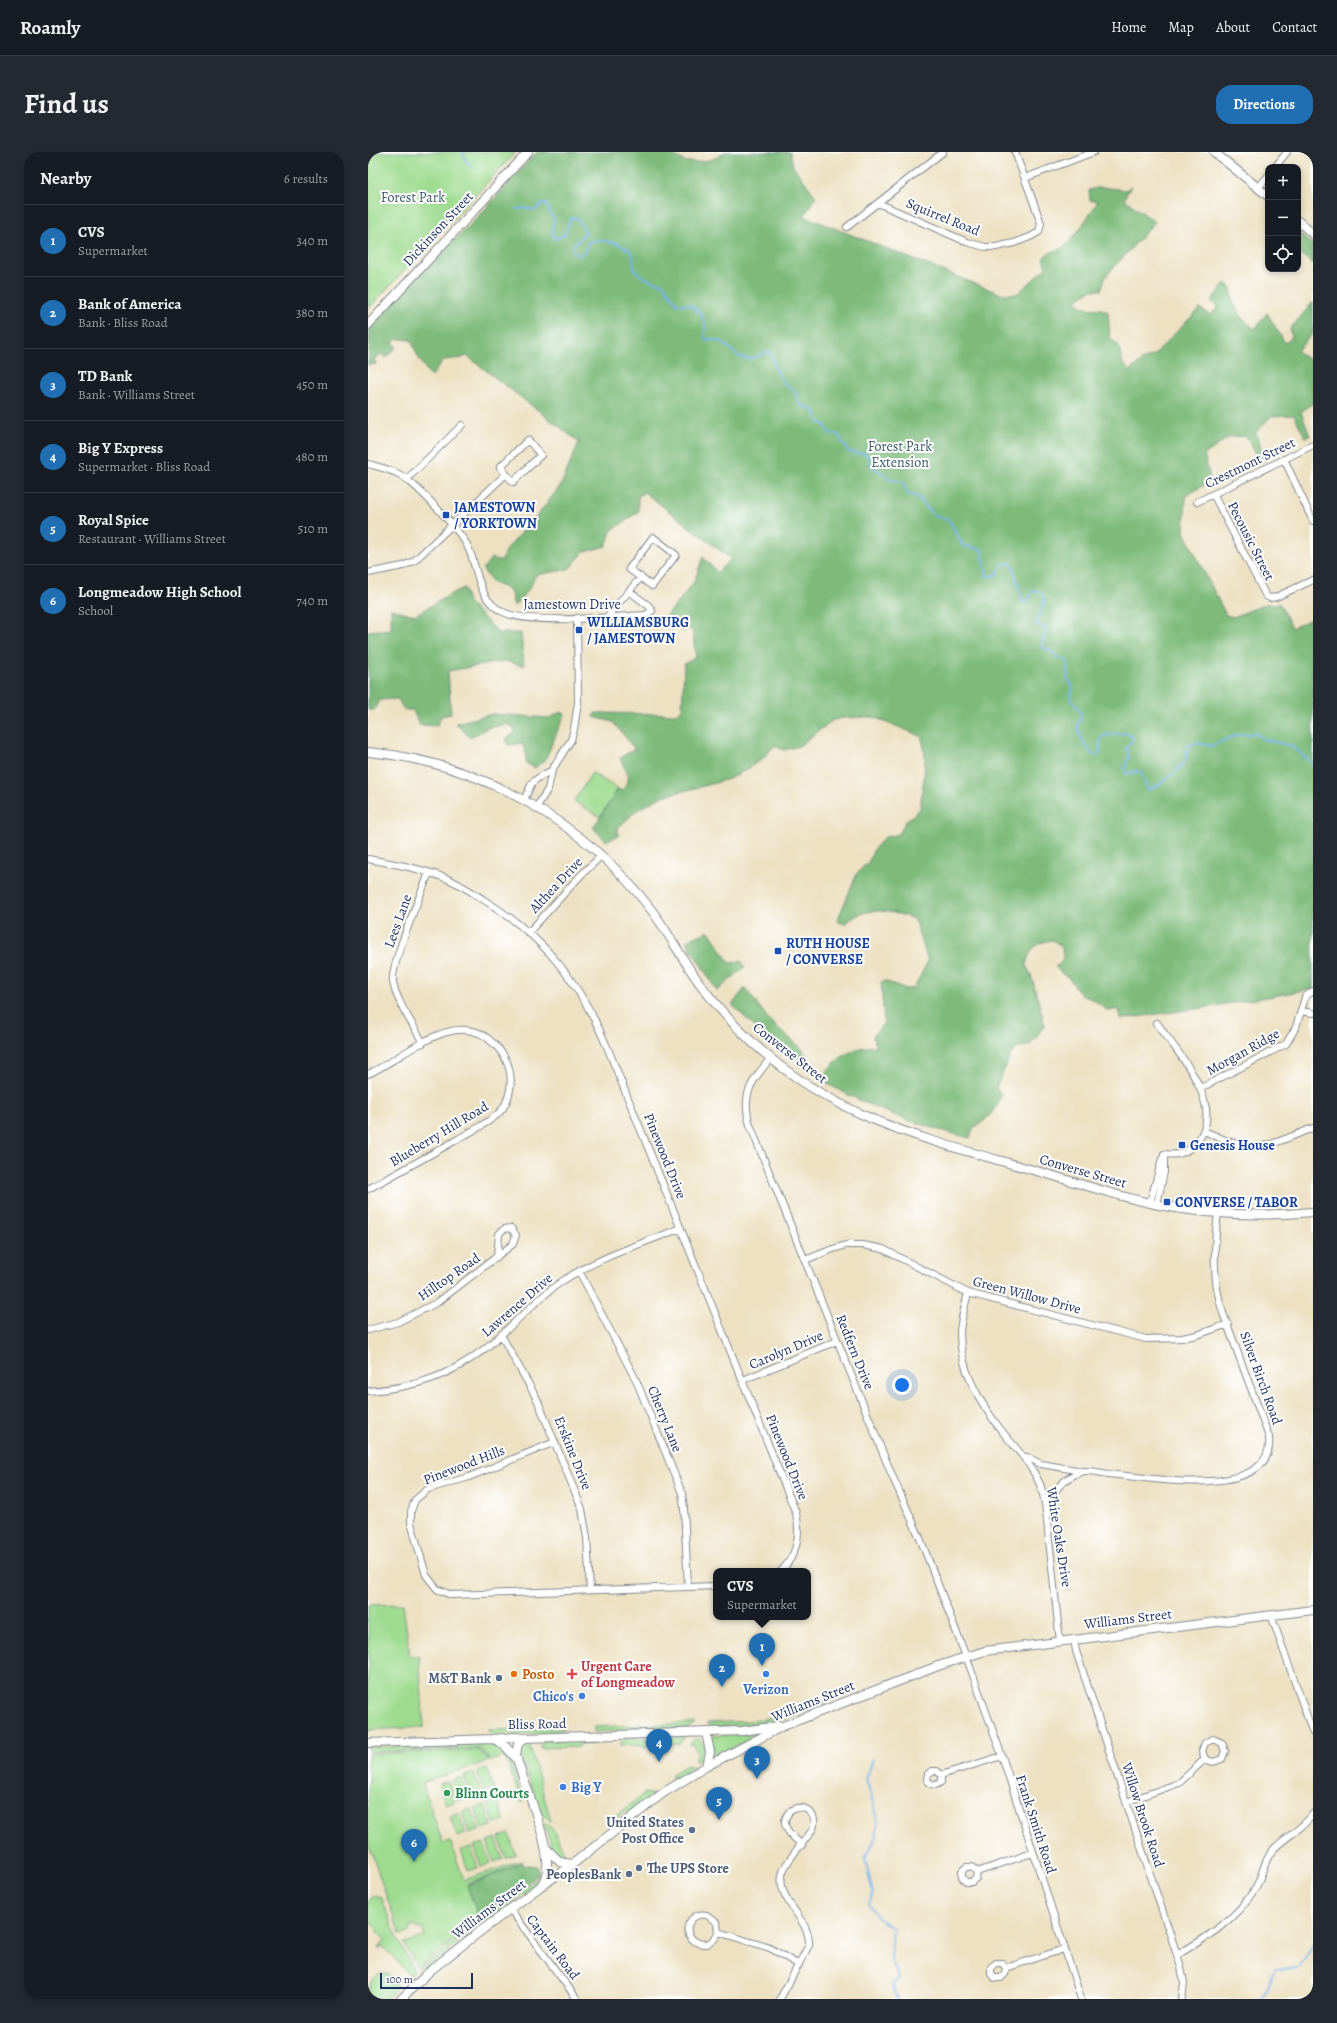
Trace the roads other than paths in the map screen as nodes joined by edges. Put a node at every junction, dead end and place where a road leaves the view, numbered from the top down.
1 (528, 152) edge
2 (944, 152) edge
3 (1016, 152) edge
4 (1094, 152) edge
5 (1214, 152) edge
6 (1287, 152) edge
7 (1277, 164) edge
8 (1025, 178) junction
9 (1265, 180) edge
10 (1258, 188) junction
11 (1265, 194) edge
12 (878, 203) junction
13 (1301, 224) edge
14 (846, 227) dead end
15 (1313, 234) edge
16 (368, 325) edge
17 (462, 425) dead end
18 (1313, 445) edge
19 (1284, 459) junction
20 (368, 464) edge
21 (506, 474) junction
22 (407, 479) junction
23 (1213, 494) junction
24 (1198, 502) dead end
25 (1313, 521) edge
26 (452, 526) junction
27 (368, 573) edge
28 (641, 577) junction
29 (1313, 580) edge
30 (629, 591) junction
31 (577, 618) junction
32 (606, 618) junction
33 (368, 752) edge
34 (552, 770) junction
35 (524, 800) junction
36 (536, 808) junction
37 (601, 856) junction
38 (368, 859) edge
39 (429, 873) junction
40 (529, 932) junction
41 (1313, 990) edge
42 (1301, 1011) junction
43 (1313, 1013) edge
44 (1157, 1023) dead end
45 (423, 1043) junction
46 (771, 1058) junction
47 (368, 1074) edge
48 (1201, 1088) junction
49 (1313, 1128) edge
50 (1204, 1131) junction
51 (368, 1189) edge
52 (1154, 1203) junction
53 (1313, 1212) edge
54 (1218, 1213) junction
55 (681, 1228) junction
56 (497, 1257) junction
57 (805, 1260) junction
58 (579, 1271) junction
59 (968, 1293) junction
60 (1228, 1324) junction
61 (368, 1330) edge
62 (501, 1335) junction
63 (837, 1341) junction
64 (744, 1380) junction
65 (368, 1391) edge
66 (555, 1442) junction
67 (1024, 1455) junction
68 (1082, 1471) junction
69 (1046, 1514) junction
70 (784, 1568) edge
71 (713, 1586) edge
72 (688, 1587) junction
73 (590, 1590) junction
74 (1313, 1610) edge
75 (1271, 1615) junction
76 (1074, 1639) junction
77 (1060, 1641) junction
78 (966, 1656) junction
79 (783, 1726) junction
80 (706, 1733) junction
81 (1313, 1733) edge
82 (526, 1738) junction
83 (494, 1739) junction
84 (368, 1743) edge
85 (1002, 1756) junction
86 (517, 1759) junction
87 (1205, 1759) dead end
88 (707, 1766) junction
89 (941, 1775) dead end
90 (1126, 1802) junction
91 (1313, 1814) edge
92 (802, 1845) junction
93 (546, 1847) junction
94 (1032, 1853) junction
95 (571, 1864) junction
96 (976, 1872) dead end
97 (541, 1886) junction
98 (510, 1909) junction
99 (718, 1932) junction
100 (1064, 1949) junction
101 (1177, 1955) junction
102 (799, 1965) junction
103 (1006, 1968) dead end
104 (401, 1999) edge
105 (577, 1999) edge
106 (780, 1999) edge
107 (1081, 1999) edge
108 (1182, 1999) edge

1 - 16 main road, Dickinson Street
2 - 12 street
3 - 8 street, Squirrel Road
4 - 8 street
5 - 10 main road
6 - 7 street
8 - 12 street, Squirrel Road
9 - 10 street
10 - 11 main road
12 - 14 street
13 - 15 main road
17 - 22 street
18 - 19 street, Crestmont Street
19 - 23 street, Crestmont Street
19 - 25 street
20 - 22 street, Jamestown Drive
21 - 21 street
21 - 26 street
22 - 26 street, Jamestown Drive
23 - 24 street, Crestmont Street
23 - 29 street, Pecousic Street
26 - 27 street
26 - 31 street, Jamestown Drive
28 - 28 street
28 - 30 street
30 - 32 street
30 - 32 street, Jamestown Drive
31 - 32 street, Jamestown Drive
31 - 34 street
33 - 35 main road, Converse Street
34 - 35 street
34 - 36 street
35 - 36 main road, Converse Street
36 - 37 main road, Converse Street
37 - 40 street, Althea Drive
37 - 46 main road, Converse Street
38 - 39 street, Pinewood Drive
39 - 40 street, Pinewood Drive
39 - 45 street, Lees Lane
40 - 55 street, Pinewood Drive
41 - 42 street, Morgan Ridge
42 - 43 street
42 - 48 street, Morgan Ridge
44 - 48 street
45 - 47 street, Blueberry Hill Road
45 - 51 street, Blueberry Hill Road
46 - 52 main road, Converse Street
46 - 57 street, Redfern Drive
48 - 50 street
49 - 50 street
50 - 52 street
52 - 54 main road, Converse Street
53 - 54 main road, Converse Street
54 - 60 street, Silver Birch Road
55 - 58 street, Lawrence Drive
55 - 64 street, Pinewood Drive
56 - 56 street, Hilltop Road
56 - 61 street, Hilltop Road
57 - 59 street, Green Willow Drive
57 - 63 street, Redfern Drive
58 - 62 street, Lawrence Drive
58 - 72 street, Cherry Lane
59 - 60 street, Green Willow Drive
59 - 67 street, White Oaks Drive
60 - 68 street, Silver Birch Road
62 - 65 street, Lawrence Drive
62 - 66 street, Erskine Drive
63 - 64 street, Carolyn Drive
63 - 78 street, Redfern Drive
64 - 70 street, Pinewood Drive
66 - 73 street, Erskine Drive
66 - 73 street, Pinewood Hills
67 - 68 street, Silver Birch Road
67 - 69 street, White Oaks Drive
68 - 69 street
69 - 77 street, White Oaks Drive
71 - 72 street
72 - 73 street
74 - 75 main road, Williams Street
75 - 76 main road, Williams Street
75 - 81 street
76 - 77 main road, Williams Street
76 - 90 street, Willow Brook Road
77 - 78 main road, Williams Street
78 - 79 main road, Williams Street
78 - 85 street, Frank Smith Road
79 - 80 main road, Bliss Road
79 - 88 main road, Williams Street
80 - 82 main road, Bliss Road
80 - 88 main road
82 - 83 main road, Bliss Road
82 - 86 main road
83 - 84 main road, Bliss Road
83 - 86 main road
85 - 89 street
85 - 94 street, Frank Smith Road
86 - 93 main road
87 - 90 street
88 - 95 main road, Williams Street
90 - 101 street, Willow Brook Road
91 - 101 street
92 - 92 street
92 - 102 street
93 - 95 main road
93 - 97 main road
94 - 96 street
94 - 100 street, Frank Smith Road
95 - 97 main road, Williams Street
97 - 98 main road, Williams Street
98 - 104 main road, Williams Street
98 - 105 street, Captain Road
99 - 99 street
99 - 102 street
100 - 103 street
100 - 107 street, Frank Smith Road
101 - 108 street, Willow Brook Road
102 - 106 street

